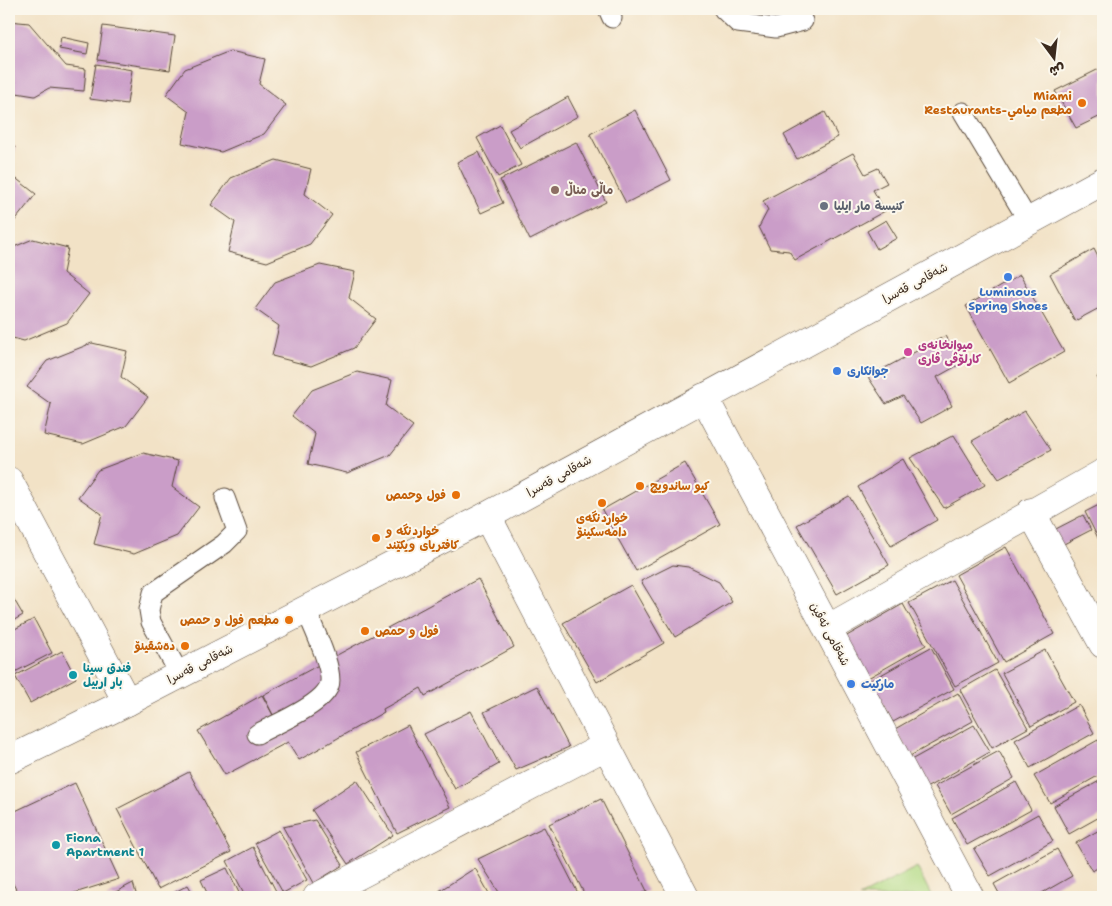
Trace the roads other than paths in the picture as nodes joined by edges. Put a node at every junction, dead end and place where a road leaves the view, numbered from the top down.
1 (723, 9) edge
2 (803, 21) dead end
3 (963, 112) dead end
4 (1103, 181) edge
5 (1029, 222) junction
6 (704, 397) junction
7 (1103, 473) edge
8 (9, 480) edge
9 (225, 498) dead end
10 (1031, 512) junction
11 (486, 516) junction
12 (306, 610) junction
13 (827, 628) junction
14 (1103, 644) edge
15 (180, 675) junction
16 (127, 702) junction
17 (257, 734) dead end
18 (606, 746) junction
19 (9, 760) edge
20 (317, 897) edge
21 (685, 897) edge
22 (970, 897) edge

1 - 2 lane
3 - 5 lane
4 - 5 street, شەقامی قەسرا
5 - 6 street, شەقامی قەسرا
6 - 11 street, شەقامی قەسرا
6 - 13 street, شەقامی ئەڤین
7 - 10 street
8 - 16 street
9 - 15 lane
10 - 13 street
10 - 14 street
11 - 12 street, شەقامی قەسرا
11 - 18 street
12 - 15 street, شەقامی قەسرا
12 - 17 lane
13 - 22 street, شەقامی ئەڤین
15 - 16 street, شەقامی قەسرا
16 - 19 street, شەقامی قەسرا
18 - 20 street
18 - 21 street

